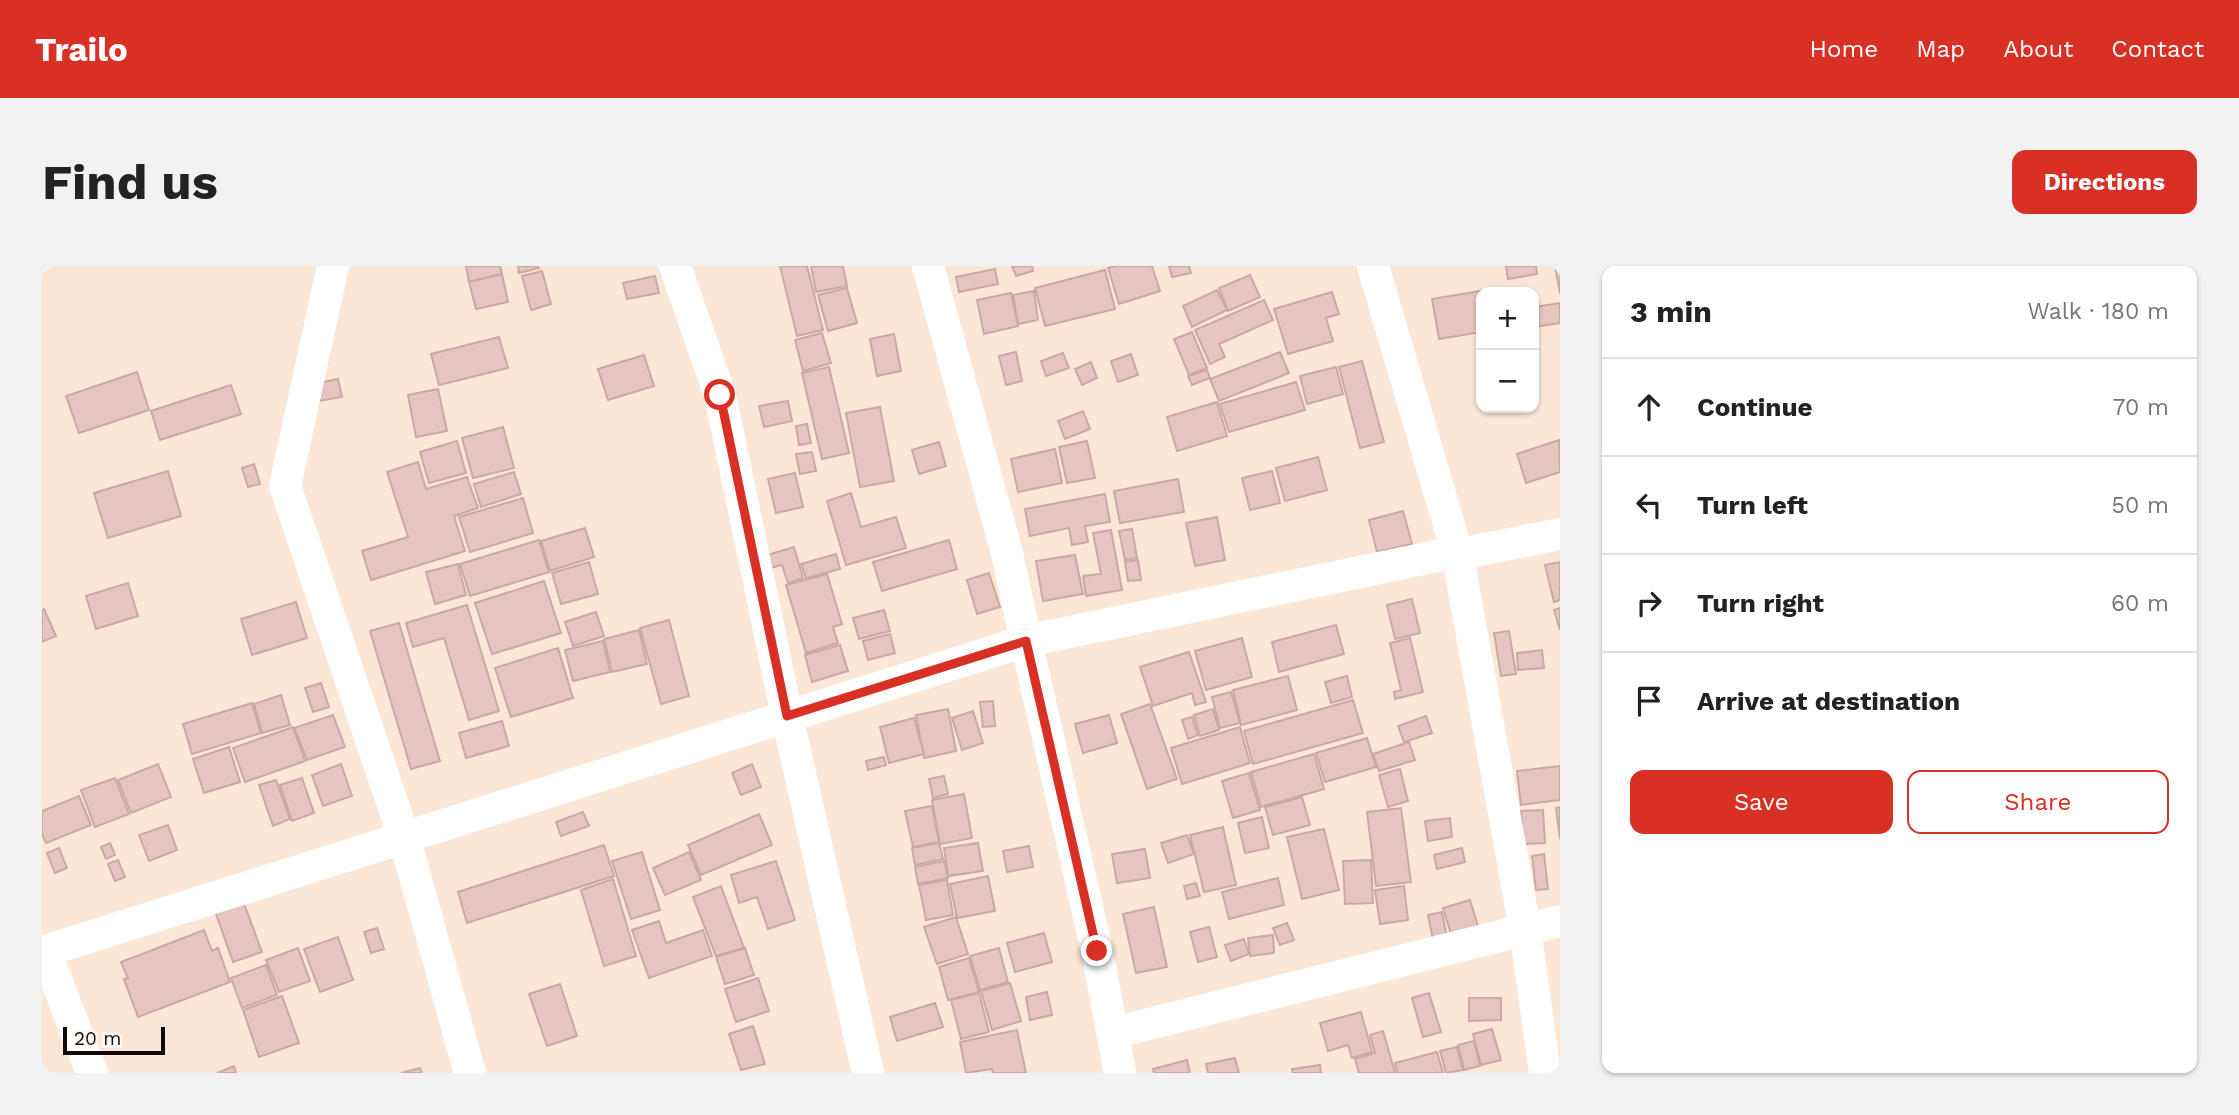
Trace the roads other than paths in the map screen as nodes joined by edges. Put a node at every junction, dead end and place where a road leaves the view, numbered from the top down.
1 (333, 266) edge
2 (675, 266) edge
3 (928, 266) edge
4 (1373, 266) edge
5 (1560, 534) edge
6 (1457, 552) junction
7 (1026, 641) junction
8 (787, 716) junction
9 (404, 837) junction
10 (1560, 921) edge
11 (1525, 929) junction
12 (43, 951) edge
13 (1113, 1033) junction
14 (92, 1073) edge
15 (470, 1073) edge
16 (867, 1073) edge
17 (1120, 1073) edge
18 (1545, 1073) edge

1 - 9 street
2 - 8 street
3 - 7 street
4 - 6 street
5 - 6 street
6 - 7 street
6 - 11 street
7 - 8 street
7 - 13 street
8 - 9 street
8 - 16 street
9 - 12 street
9 - 15 street
10 - 11 street
11 - 13 street
11 - 18 street
12 - 14 street
13 - 17 street

